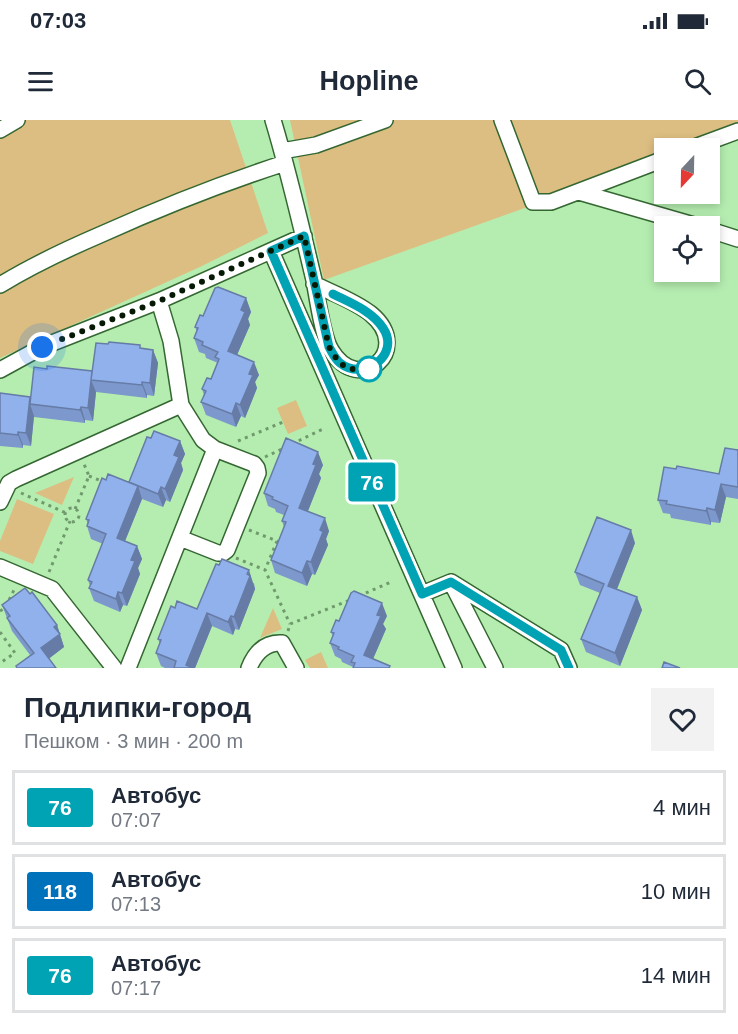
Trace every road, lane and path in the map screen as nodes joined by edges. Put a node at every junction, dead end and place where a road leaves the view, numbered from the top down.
1 (17, 120) edge
2 (273, 120) edge
3 (386, 120) edge
4 (502, 120) edge
5 (0, 130) edge
6 (738, 131) edge
7 (719, 138) edge
8 (284, 157) junction
9 (654, 163) edge
10 (579, 192) junction
11 (662, 216) edge
12 (720, 233) edge
13 (304, 236) junction
14 (738, 239) edge
15 (271, 251) junction
16 (314, 284) junction
17 (0, 285) edge
18 (159, 301) junction
19 (0, 370) edge
20 (182, 405) junction
21 (283, 422) dead end
22 (323, 429) dead end
23 (222, 447) junction
24 (78, 451) junction
25 (257, 468) junction
26 (89, 476) junction
27 (9, 483) junction
28 (108, 483) edge
29 (0, 502) edge
30 (75, 509) junction
31 (66, 513) junction
32 (70, 521) junction
33 (237, 525) junction
34 (180, 538) junction
35 (223, 553) junction
36 (0, 567) edge
37 (265, 570) junction
38 (21, 575) junction
39 (391, 582) dead end
40 (451, 582) junction
41 (44, 585) junction
42 (422, 594) junction
43 (0, 611) edge
44 (290, 624) junction
45 (0, 632) edge
46 (282, 643) junction
47 (0, 663) edge
48 (114, 668) edge
49 (128, 668) edge
50 (249, 668) edge
51 (296, 668) edge
52 (454, 668) edge
53 (495, 668) edge
54 (569, 668) edge

1 - 5 street
2 - 8 street
3 - 8 street
4 - 10 street
6 - 7 street
8 - 13 street
8 - 17 street
9 - 10 street
10 - 11 street
12 - 14 street
13 - 15 street
13 - 16 street
15 - 18 street
15 - 42 street
16 - 16 street
18 - 19 street
18 - 20 street
20 - 23 street
20 - 24 street
21 - 23 path
22 - 25 path
23 - 25 street
23 - 34 street
24 - 26 path
24 - 27 street
25 - 33 street
26 - 28 path
26 - 30 path
27 - 29 street
27 - 31 path
30 - 31 path
30 - 32 path
31 - 32 path
32 - 41 path
33 - 35 street
33 - 37 path
34 - 35 street
34 - 49 street
35 - 37 path
36 - 38 street
37 - 44 path
38 - 41 street
38 - 43 path
39 - 44 path
40 - 42 street
40 - 53 street
40 - 54 street
41 - 48 street
42 - 52 street
44 - 46 path
45 - 47 path
46 - 50 street
46 - 51 street

